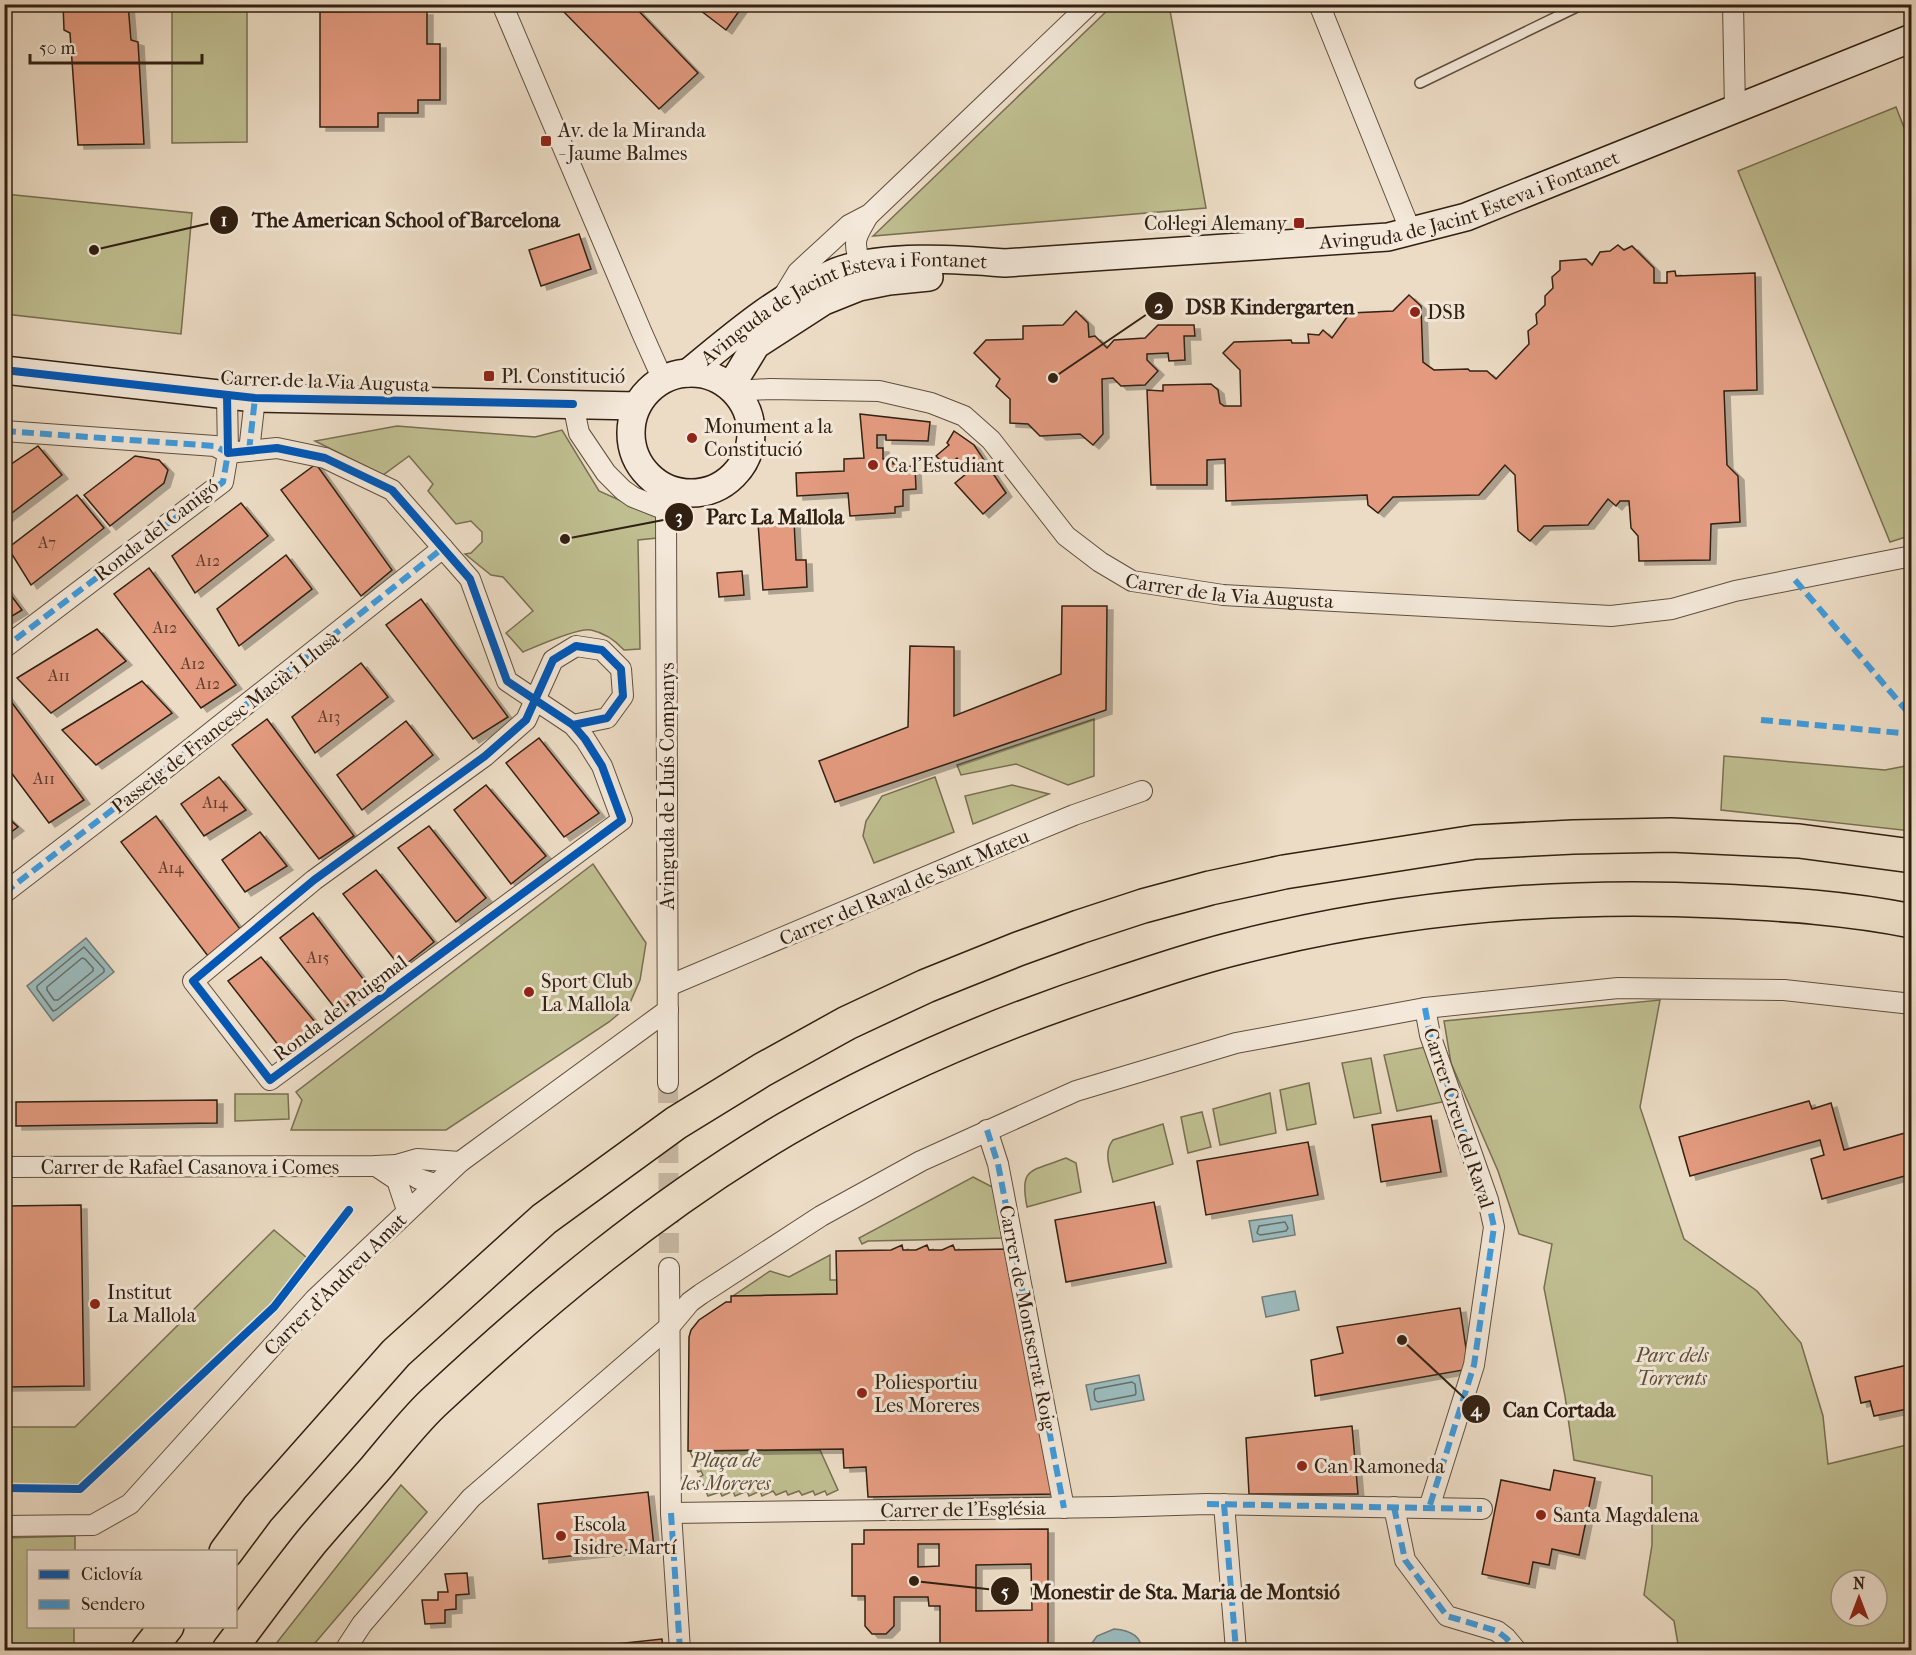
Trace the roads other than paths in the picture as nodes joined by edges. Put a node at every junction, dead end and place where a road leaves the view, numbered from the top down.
1 (502, 4) edge
2 (1090, 4) edge
3 (1319, 4) edge
4 (1583, 4) edge
5 (1733, 4) edge
6 (1911, 38) edge
7 (1420, 83) dead end
8 (1736, 110) junction
9 (870, 214) junction
10 (1411, 232) junction
11 (874, 263) junction
12 (1005, 263) junction
13 (782, 300) junction
14 (4, 370) edge
15 (676, 376) junction
16 (731, 388) junction
17 (227, 395) junction
18 (255, 398) junction
19 (573, 404) junction
20 (637, 406) junction
21 (4, 431) edge
22 (249, 451) junction
23 (228, 453) junction
24 (668, 500) junction
25 (443, 548) junction
26 (1911, 556) edge
27 (4, 648) edge
28 (536, 699) junction
29 (573, 725) junction
30 (1142, 791) dead end
31 (1911, 856) edge
32 (4, 893) edge
33 (1911, 921) edge
34 (668, 986) junction
35 (1911, 1005) edge
36 (1425, 1008) junction
37 (668, 1010) junction
38 (669, 1083) tunnel mouth
39 (987, 1130) junction
40 (460, 1162) junction
41 (396, 1165) junction
42 (376, 1166) junction
43 (4, 1167) edge
44 (435, 1184) junction
45 (407, 1210) junction
46 (669, 1268) tunnel mouth
47 (670, 1326) junction
48 (1224, 1504) junction
49 (1394, 1507) junction
50 (1064, 1508) junction
51 (1429, 1508) junction
52 (1482, 1509) dead end
53 (670, 1513) junction
54 (4, 1526) edge
55 (227, 1550) edge
56 (165, 1628) edge
57 (148, 1650) edge
58 (229, 1650) edge
59 (345, 1650) edge
60 (680, 1650) edge
61 (1236, 1650) edge
62 (1516, 1650) edge

1 - 15 street
2 - 9 street
3 - 10 street
4 - 7 lane
5 - 8 street
6 - 8 street, Avinguda de Jacint Esteva i Fontanet
8 - 10 street, Avinguda de Jacint Esteva i Fontanet
9 - 11 street
9 - 13 street
10 - 12 street, Avinguda de Jacint Esteva i Fontanet
11 - 12 street, Avinguda de Jacint Esteva i Fontanet
11 - 13 street, Avinguda de Jacint Esteva i Fontanet
12 - 16 street, Avinguda de Jacint Esteva i Fontanet
13 - 15 street, Avinguda de Jacint Esteva i Fontanet
14 - 17 street, Carrer de la Via Augusta
15 - 16 street
15 - 20 street
16 - 24 street
16 - 26 street, Carrer de la Via Augusta
17 - 18 street, Carrer de la Via Augusta
17 - 23 street
18 - 19 street, Carrer de la Via Augusta
18 - 22 street
19 - 20 street, Carrer de la Via Augusta
19 - 24 street
20 - 24 street
21 - 23 street, Ronda del Canigó
22 - 23 street
22 - 25 street
23 - 27 street, Ronda del Canigó
24 - 34 street, Avinguda de Lluís Companys
25 - 28 street
25 - 32 street, Passeig de Francesc Macià i Llusà
28 - 29 street, Ronda del Puigmal
28 - 29 street
28 - 29 street, Ronda del Puigmal
30 - 34 street, Carrer del Raval de Sant Mateu
31 - 55 highway
33 - 58 highway
34 - 37 street, Avinguda de Lluís Companys
35 - 36 street
36 - 39 street
36 - 51 street, Carrer Creu del Raval
37 - 38 street, Avinguda de Lluís Companys
37 - 40 street, Carrer d'Andreu Amat
39 - 47 street
39 - 50 street, Carrer de Montserrat Roig
40 - 41 street, Carrer de Rafael Casanova i Comes
40 - 44 street, Carrer d'Andreu Amat
41 - 42 street, Carrer de Rafael Casanova i Comes
41 - 44 street
42 - 43 street, Carrer de Rafael Casanova i Comes
42 - 45 street
44 - 45 street, Carrer d'Andreu Amat
45 - 54 street, Carrer d'Andreu Amat
46 - 47 street
47 - 53 street
47 - 59 street
48 - 49 street, Carrer de l'Església
48 - 50 street, Carrer de l'Església
48 - 61 street
49 - 51 street, Carrer de l'Església
49 - 62 street
50 - 53 street, Carrer de l'Església
51 - 52 street, Carrer de l'Església
53 - 60 street
56 - 57 highway

